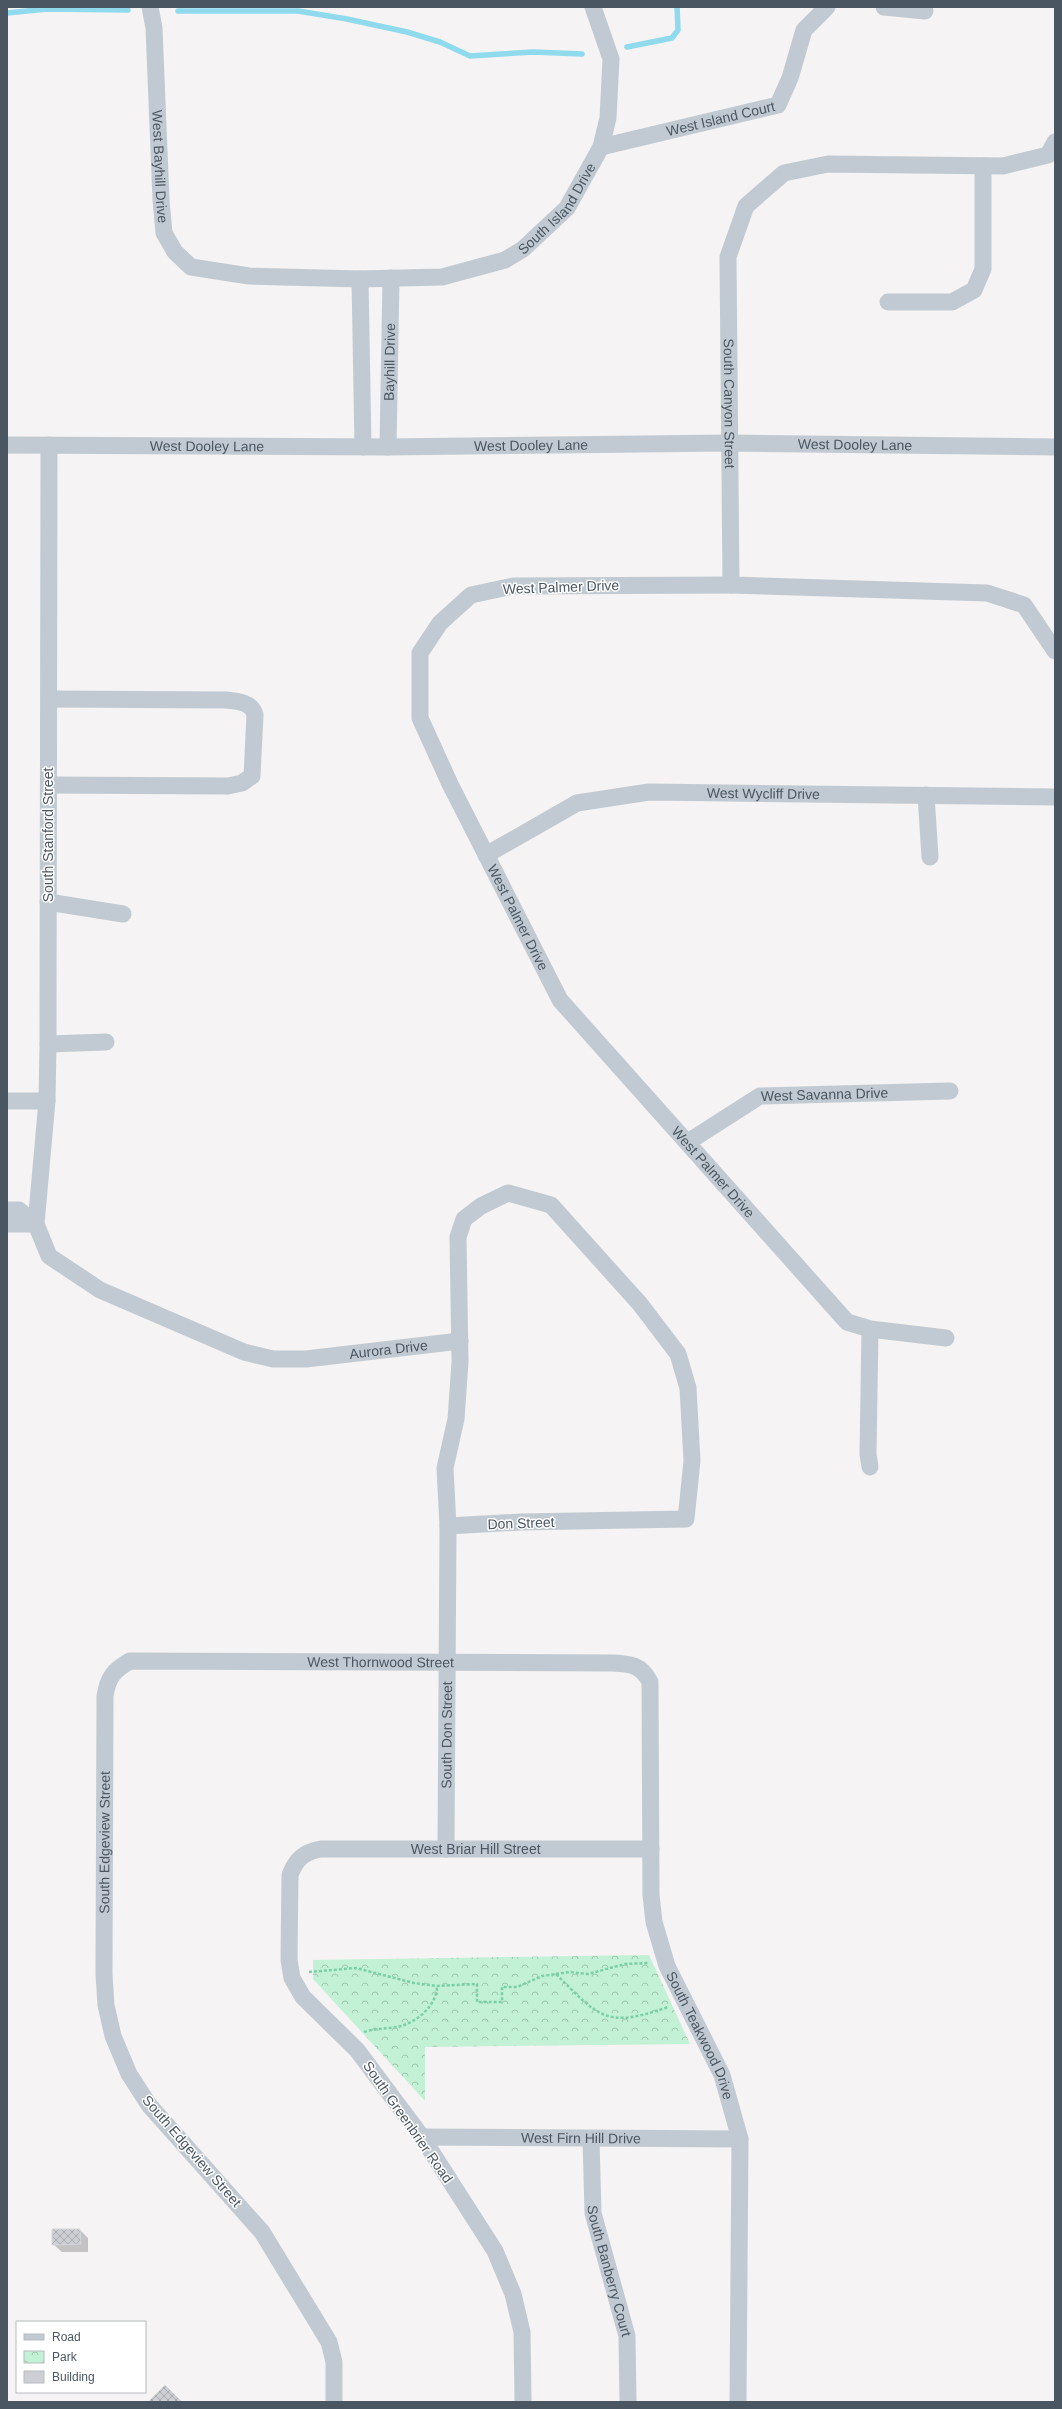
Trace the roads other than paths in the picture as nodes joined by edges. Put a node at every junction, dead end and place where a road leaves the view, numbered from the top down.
1 (150, 7) edge
2 (593, 7) edge
3 (827, 7) edge
4 (884, 7) edge
5 (925, 11) dead end
6 (1055, 142) edge
7 (601, 147) junction
8 (983, 166) junction
9 (391, 278) junction
10 (360, 279) junction
11 (888, 302) dead end
12 (730, 442) junction
13 (7, 445) edge
14 (49, 445) junction
15 (362, 447) junction
16 (388, 447) junction
17 (1055, 447) edge
18 (731, 585) junction
19 (1055, 651) edge
20 (49, 699) junction
21 (48, 785) junction
22 (926, 795) junction
23 (1055, 797) edge
24 (486, 855) junction
25 (930, 857) dead end
26 (48, 902) junction
27 (124, 914) dead end
28 (106, 1042) dead end
29 (48, 1044) junction
30 (950, 1091) dead end
31 (7, 1101) edge
32 (47, 1101) junction
33 (688, 1142) junction
34 (7, 1210) edge
35 (7, 1224) edge
36 (36, 1224) junction
37 (870, 1329) junction
38 (946, 1338) dead end
39 (460, 1341) junction
40 (870, 1467) dead end
41 (448, 1526) junction
42 (446, 1664) junction
43 (116, 1668) joint
44 (645, 1671) joint
45 (446, 1849) junction
46 (651, 1849) junction
47 (301, 1856) joint
48 (422, 2137) junction
49 (591, 2139) junction
50 (740, 2139) junction
51 (334, 2402) edge
52 (523, 2402) edge
53 (628, 2402) edge
54 (738, 2402) edge

1 - 10 street, West Bayhill Drive
2 - 7 street, South Island Drive
3 - 7 street, West Island Court
4 - 5 street
6 - 8 street, South Canyon Street
7 - 9 street, South Island Drive
8 - 11 street
8 - 12 street, South Canyon Street
9 - 10 street, South Island Drive
9 - 16 street, Bayhill Drive
10 - 15 street, Bayhill Drive
12 - 16 street, West Dooley Lane
12 - 17 street, West Dooley Lane
12 - 18 street, South Canyon Street
13 - 14 street, West Dooley Lane
14 - 15 street, West Dooley Lane
14 - 20 street, South Stanford Street
15 - 16 street, West Dooley Lane
18 - 19 street
18 - 24 street, West Palmer Drive
20 - 21 street, South Stanford Street
20 - 21 street
21 - 26 street, South Stanford Street
22 - 23 street, West Wycliff Drive
22 - 24 street, West Wycliff Drive
22 - 25 street
24 - 33 street, West Palmer Drive
26 - 27 street
26 - 29 street, South Stanford Street
28 - 29 street
29 - 32 street, South Stanford Street
30 - 33 street, West Savanna Drive
31 - 32 street
32 - 36 street, South Stanford Street
33 - 37 street, West Palmer Drive
34 - 36 street
35 - 36 street
36 - 39 street, Aurora Drive
37 - 38 street, West Palmer Drive
37 - 40 street
39 - 41 street
39 - 41 street, Don Street
41 - 42 street, South Don Street
42 - 43 street, West Thornwood Street
42 - 44 street, West Thornwood Street
42 - 45 street, South Don Street
43 - 51 street, South Edgeview Street
44 - 46 street, South Teakwood Drive
45 - 46 street, West Briar Hill Street
45 - 47 street, West Briar Hill Street
46 - 50 street, South Teakwood Drive
47 - 48 street, South Greenbrier Road
48 - 49 street, West Firn Hill Drive
48 - 52 street, South Greenbrier Road
49 - 50 street, West Firn Hill Drive
49 - 53 street, South Banberry Court
50 - 54 street, South Teakwood Drive

